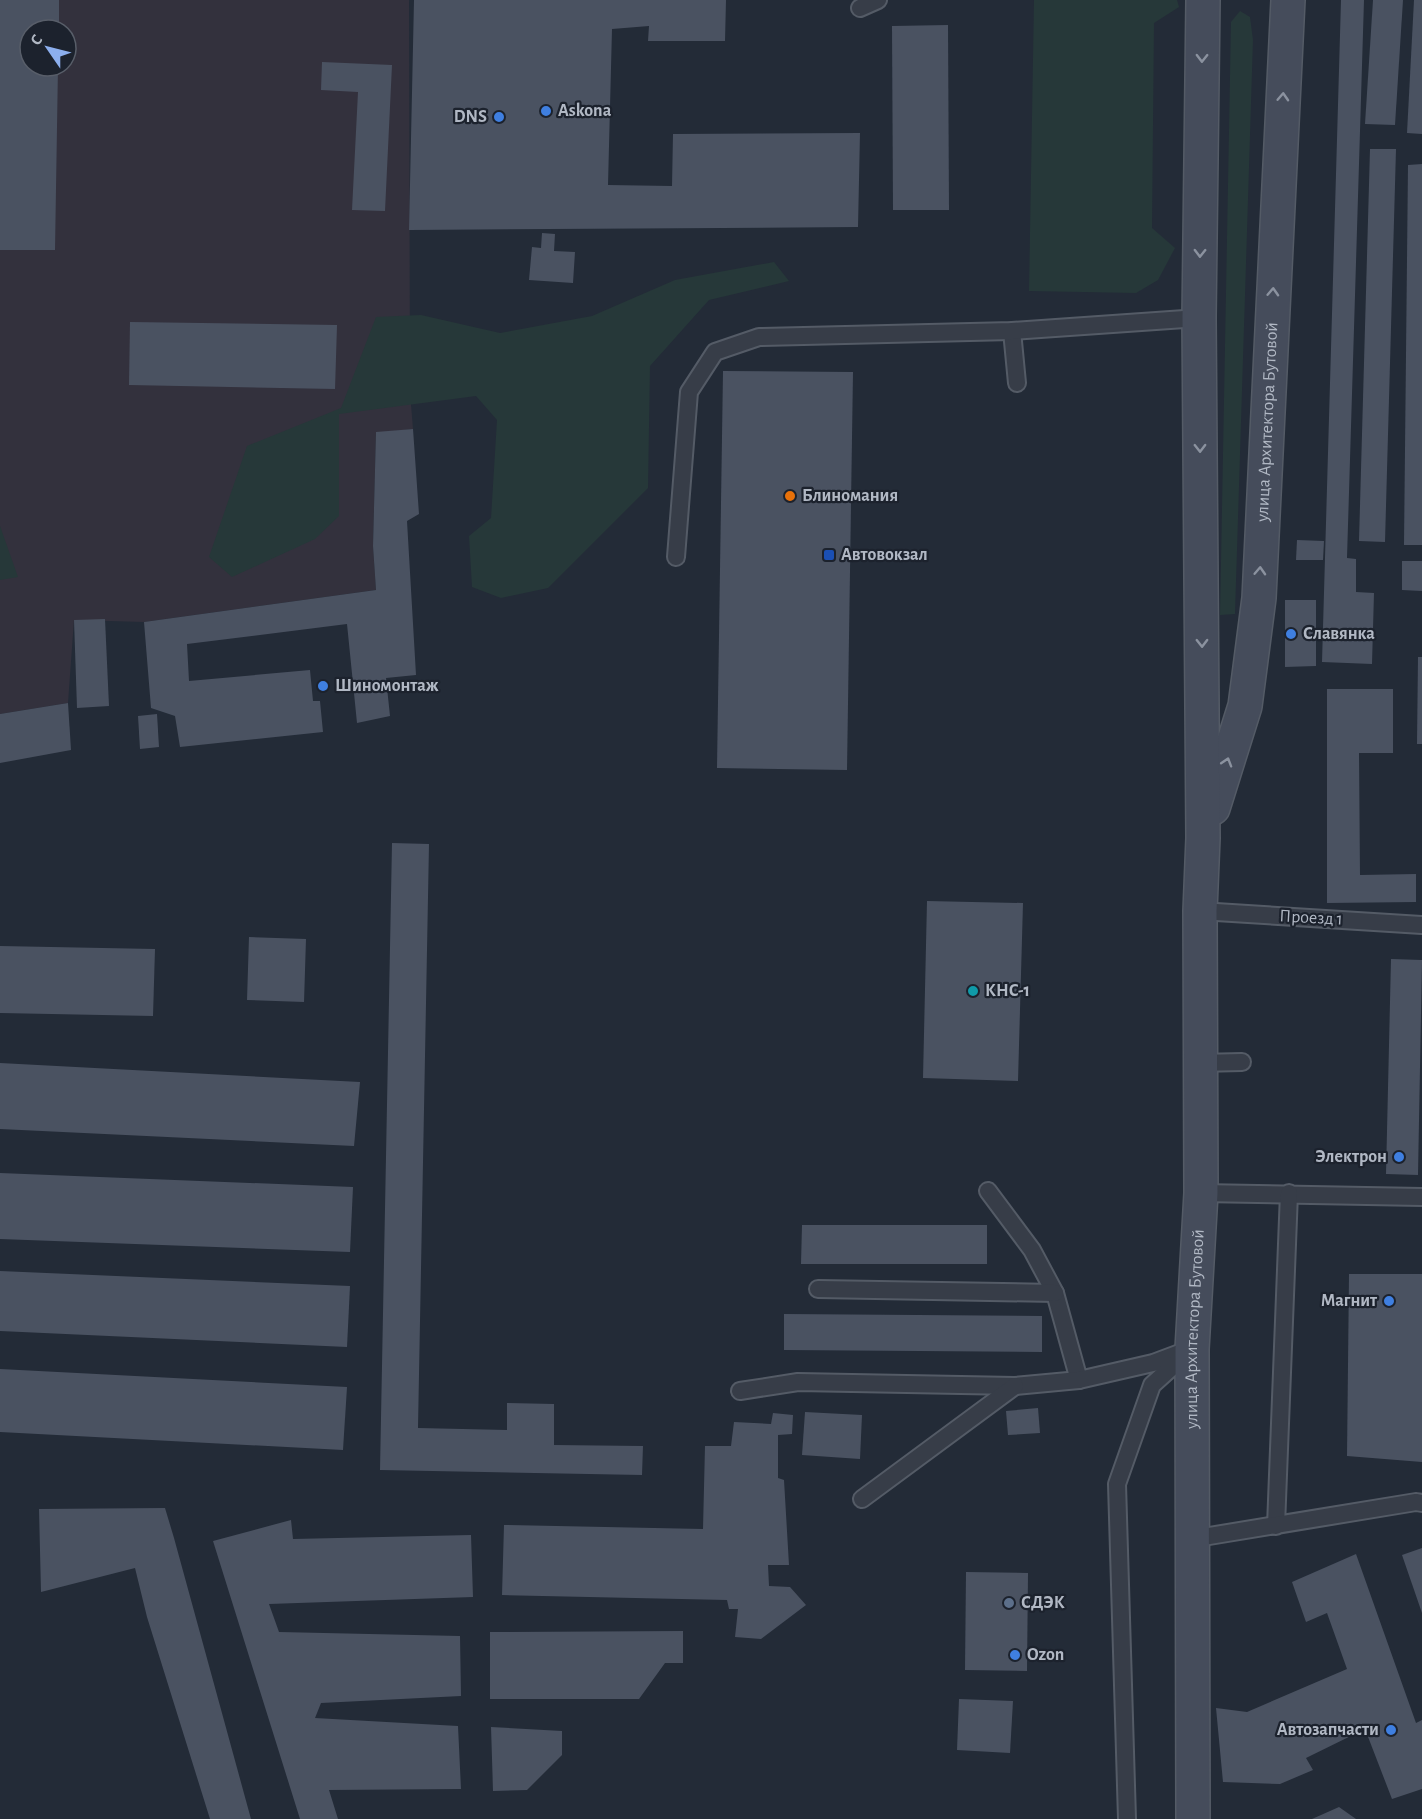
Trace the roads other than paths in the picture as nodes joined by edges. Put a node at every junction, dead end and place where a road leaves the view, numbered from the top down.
1 (878, 0) edge
2 (1203, 0) edge
3 (1288, 0) edge
4 (860, 8) dead end
5 (1199, 318) junction
6 (1012, 331) junction
7 (1017, 382) dead end
8 (676, 557) dead end
9 (1203, 838) junction
10 (1200, 911) junction
11 (1422, 925) edge
12 (1242, 1062) dead end
13 (1199, 1063) junction
14 (988, 1191) dead end
15 (1201, 1193) junction
16 (1289, 1193) junction
17 (1422, 1197) edge
18 (818, 1289) dead end
19 (1055, 1293) junction
20 (1192, 1349) junction
21 (1079, 1380) junction
22 (1015, 1386) junction
23 (740, 1391) dead end
24 (862, 1499) dead end
25 (1422, 1503) edge
26 (1276, 1526) junction
27 (1191, 1539) junction
28 (1127, 1819) edge
29 (1193, 1819) edge

1 - 4 lane
2 -> 5 main road, улица Архитектора Бутовой
9 -> 3 main road, улица Архитектора Бутовой
5 - 6 lane
5 -> 9 main road, улица Архитектора Бутовой
6 - 7 lane
6 - 8 lane
9 - 10 main road, улица Архитектора Бутовой
10 - 11 lane, Проезд 1
10 - 13 main road, улица Архитектора Бутовой
12 - 13 lane
13 - 15 main road, улица Архитектора Бутовой
14 - 19 lane
15 - 16 lane
15 - 20 main road, улица Архитектора Бутовой
16 - 17 lane
16 - 26 lane
18 - 19 lane
19 - 21 lane
20 - 21 lane
20 - 27 main road, улица Архитектора Бутовой
20 - 28 lane
21 - 22 lane
22 - 23 lane
22 - 24 lane
25 - 26 lane
26 - 27 lane
27 - 29 main road, улица Архитектора Бутовой

